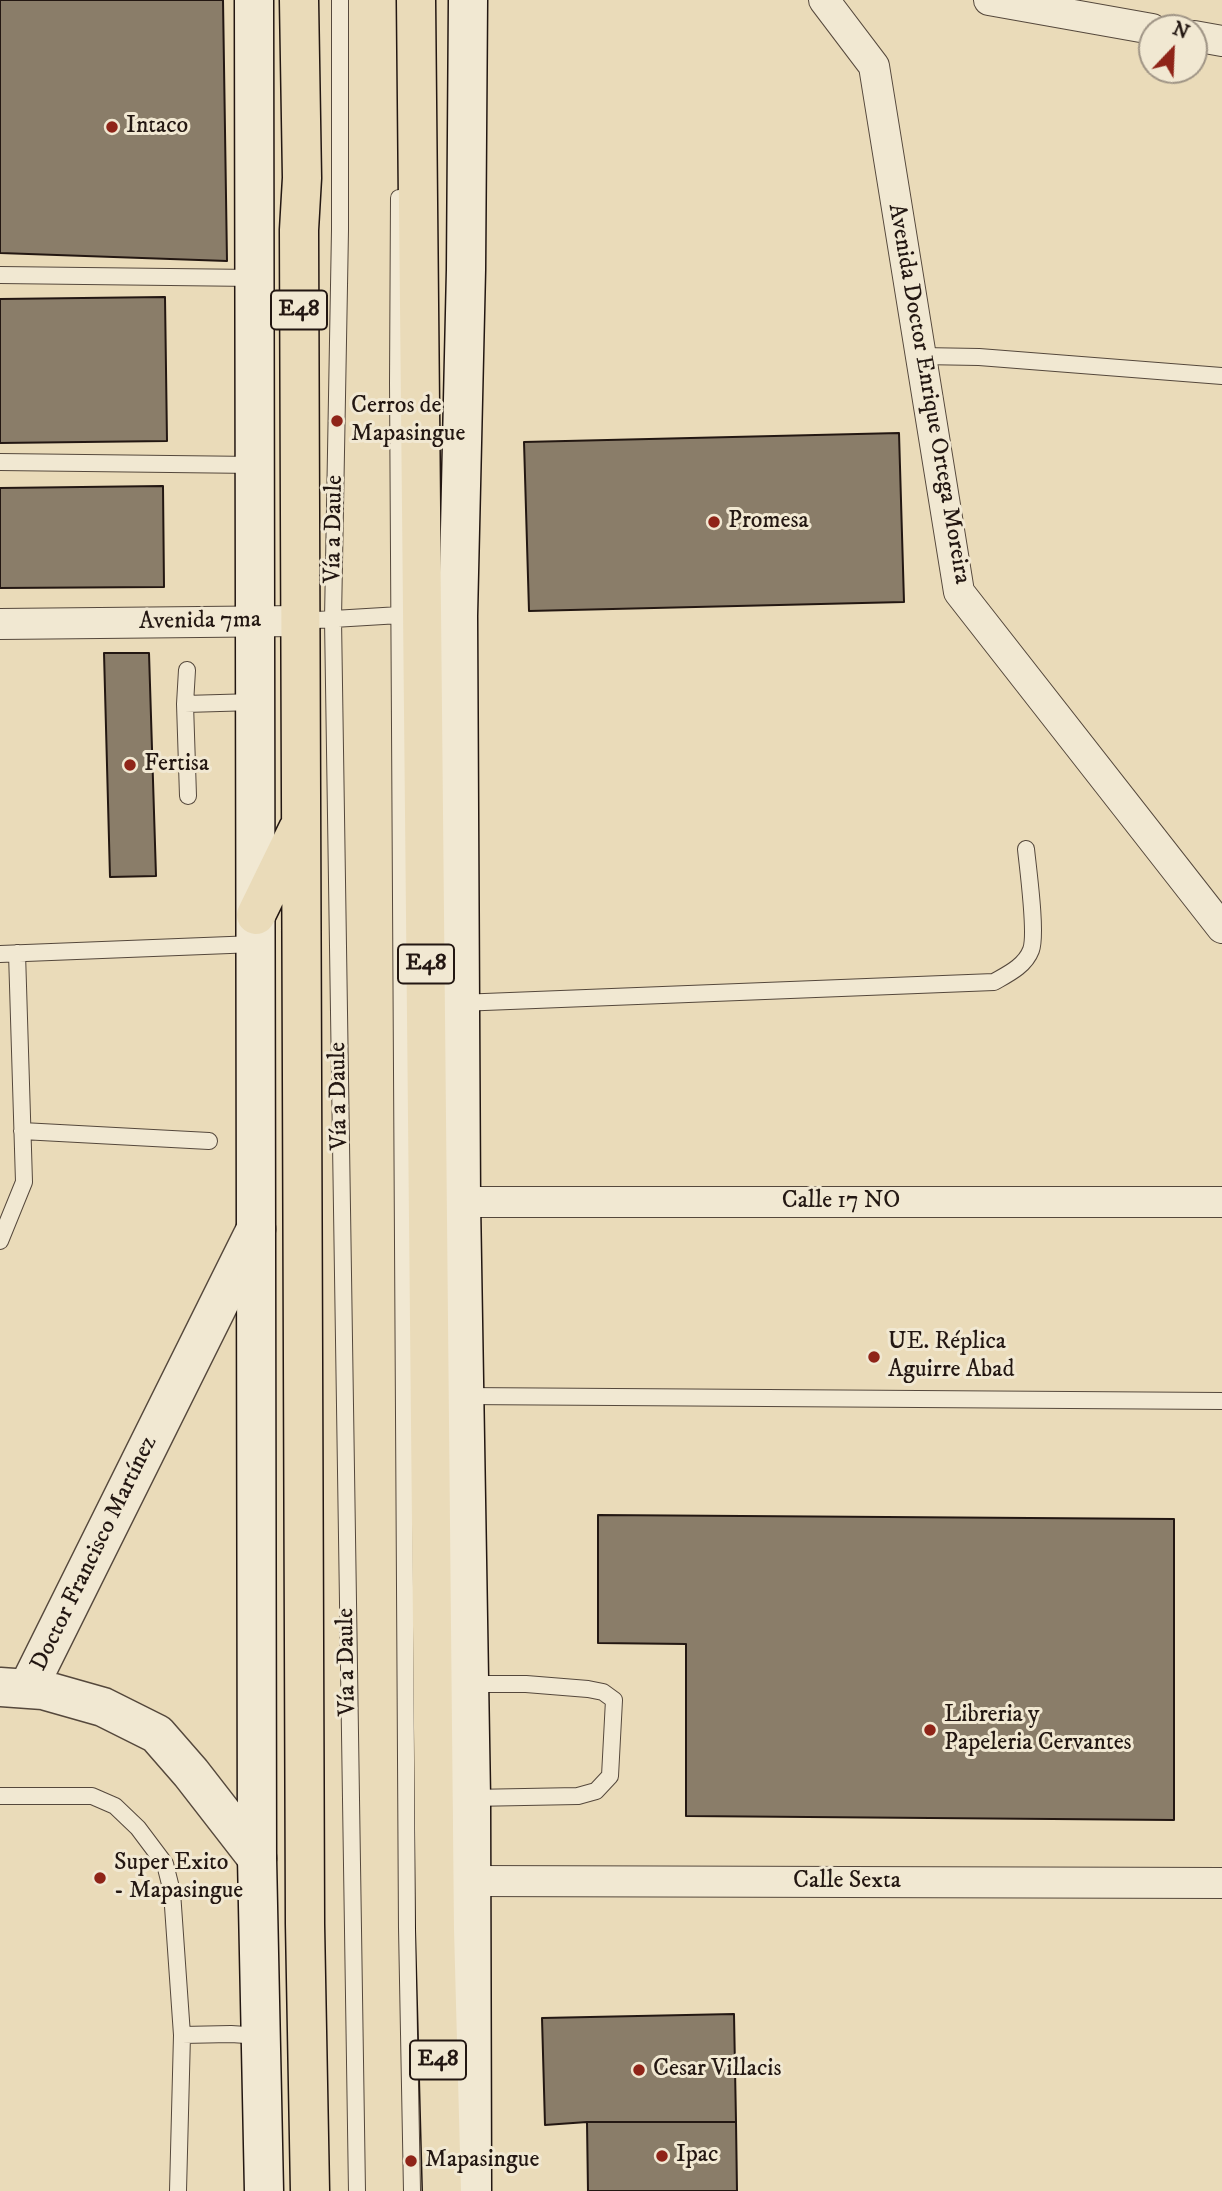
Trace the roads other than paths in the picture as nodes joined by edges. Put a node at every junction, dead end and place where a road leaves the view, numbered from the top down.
1 (254, 0) edge
2 (299, 0) edge
3 (340, 0) edge
4 (416, 0) edge
5 (468, 0) edge
6 (824, 0) edge
7 (989, 0) edge
8 (1138, 27) edge
9 (399, 176) dead end
10 (0, 275) edge
11 (254, 278) junction
12 (921, 356) junction
13 (1222, 376) edge
14 (0, 462) edge
15 (254, 465) junction
16 (400, 615) junction
17 (316, 620) junction
18 (255, 621) junction
19 (0, 624) edge
20 (187, 670) dead end
21 (255, 702) junction
22 (185, 704) junction
23 (188, 796) dead end
24 (301, 824) junction
25 (1027, 849) dead end
26 (1222, 928) edge
27 (255, 929) junction
28 (17, 953) junction
29 (0, 954) edge
30 (459, 1003) junction
31 (22, 1131) junction
32 (209, 1141) dead end
33 (461, 1202) junction
34 (1222, 1202) edge
35 (256, 1229) junction
36 (0, 1241) edge
37 (463, 1396) junction
38 (1222, 1401) edge
39 (468, 1684) junction
40 (14, 1687) edge
41 (0, 1796) edge
42 (471, 1798) junction
43 (257, 1858) junction
44 (471, 1881) junction
45 (1222, 1883) edge
46 (182, 2035) junction
47 (261, 2036) junction
48 (178, 2191) edge
49 (264, 2191) edge
50 (310, 2191) edge
51 (357, 2191) edge
52 (412, 2191) edge
53 (442, 2191) edge
54 (472, 2191) edge

1 - 11 main road, E48
2 - 17 main road, Vía a Daule / E48
3 - 17 lane, Vía a Daule
4 - 53 main road, E48
5 - 30 main road, E48
6 - 12 street, Avenida Doctor Enrique Ortega Moreira
7 - 8 street
9 - 16 lane
10 - 11 lane
11 - 15 main road, E48
12 - 13 lane
12 - 26 street, Avenida Doctor Enrique Ortega Moreira
14 - 15 lane
15 - 18 main road, E48
16 - 17 lane, Avenida 7ma
16 - 52 lane
17 - 18 street, Avenida 7ma
17 - 24 main road, Vía a Daule / E48
17 - 51 lane, Vía a Daule
18 - 19 street, Avenida 7ma
18 - 21 main road, E48
20 - 22 lane
21 - 22 lane
21 - 27 main road, E48
22 - 23 lane
24 - 27 main road
24 - 50 main road, Vía a Daule / E48
25 - 30 lane
27 - 28 lane
27 - 35 main road, E48
28 - 29 lane
28 - 31 lane
30 - 33 main road, E48
31 - 32 lane
31 - 36 lane
33 - 34 street, Calle 17 NO
33 - 37 main road, E48
35 - 40 main road, Doctor Francisco Martínez
35 - 43 main road, E48
37 - 38 lane
37 - 39 main road, E48
39 - 42 main road, E48
39 - 42 lane
40 - 43 main road, Doctor Francisco Martínez
41 - 46 lane
42 - 44 main road, E48
43 - 47 main road, E48
44 - 45 street, Calle Sexta
44 - 54 main road, E48
46 - 47 lane
46 - 48 lane
47 - 49 main road, E48

